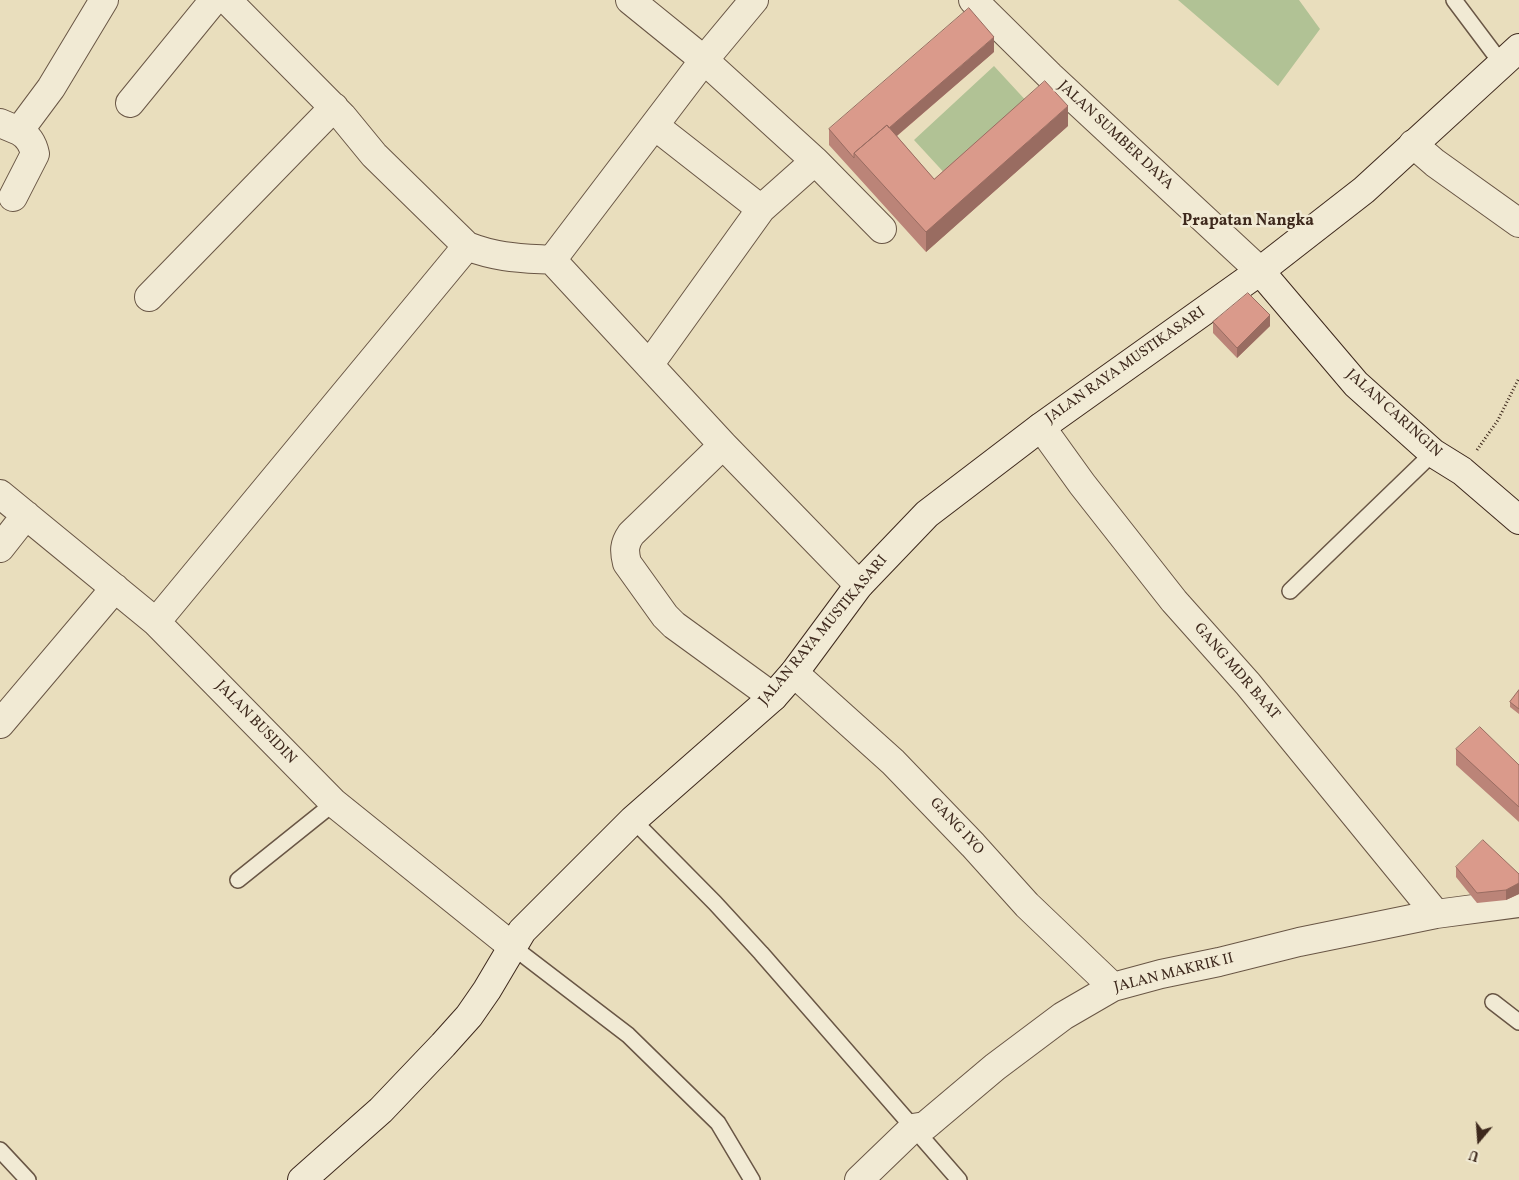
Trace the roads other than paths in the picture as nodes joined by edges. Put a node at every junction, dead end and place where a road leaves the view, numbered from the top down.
1 (104, 0) edge
2 (214, 0) edge
3 (227, 0) edge
4 (630, 0) edge
5 (754, 0) edge
6 (973, 0) edge
7 (1454, 0) edge
8 (1510, 56) edge
9 (704, 60) junction
10 (130, 103) dead end
11 (334, 107) junction
12 (655, 126) junction
13 (9, 127) edge
14 (1413, 144) junction
15 (815, 161) junction
16 (13, 197) dead end
17 (761, 209) junction
18 (1519, 223) edge
19 (882, 229) dead end
20 (467, 246) junction
21 (552, 260) junction
22 (1260, 271) junction
23 (149, 297) dead end
24 (649, 365) junction
25 (1041, 427) junction
26 (723, 445) junction
27 (1433, 453) junction
28 (0, 494) edge
29 (26, 515) junction
30 (1519, 520) edge
31 (0, 548) edge
32 (859, 585) junction
33 (115, 588) junction
34 (1290, 591) dead end
35 (156, 622) junction
36 (794, 673) junction
37 (773, 697) junction
38 (0, 724) edge
39 (334, 803) junction
40 (633, 820) junction
41 (238, 880) dead end
42 (1519, 903) edge
43 (1436, 914) junction
44 (513, 948) junction
45 (1113, 987) junction
46 (1493, 1002) dead end
47 (1519, 1022) edge
48 (913, 1128) junction
49 (0, 1150) edge
50 (28, 1180) edge
51 (303, 1180) edge
52 (752, 1180) edge
53 (859, 1180) edge
54 (959, 1180) edge

1 - 13 street
2 - 10 street
3 - 11 street
4 - 9 street
5 - 9 street
6 - 22 street, JALAN SUMBER DAYA
7 - 8 lane
8 - 14 street, JALAN RAYA MUSTIKASARI
9 - 12 street
9 - 15 street
11 - 20 street
11 - 23 street
12 - 17 street
12 - 21 street
13 - 16 street
14 - 18 street
14 - 22 street, JALAN RAYA MUSTIKASARI
15 - 17 street
15 - 19 street
17 - 24 street
20 - 21 street
20 - 35 street
21 - 24 street
22 - 25 street, JALAN RAYA MUSTIKASARI
22 - 27 street, JALAN CARINGIN
24 - 26 street
25 - 32 street, JALAN RAYA MUSTIKASARI
25 - 43 street, GANG MDR BAAT
26 - 32 street
26 - 37 street
27 - 30 street, JALAN CARINGIN
27 - 34 lane
28 - 29 street, JALAN BUSIDIN
29 - 31 street
29 - 33 street, JALAN BUSIDIN
32 - 36 street, JALAN RAYA MUSTIKASARI
33 - 35 street, JALAN BUSIDIN
33 - 38 street
35 - 39 street, JALAN BUSIDIN
36 - 37 street, JALAN RAYA MUSTIKASARI
36 - 45 street, GANG IYO
37 - 40 street, JALAN RAYA MUSTIKASARI
39 - 41 lane
39 - 44 street, JALAN BUSIDIN
40 - 44 street, JALAN RAYA MUSTIKASARI
40 - 48 lane
42 - 43 street, JALAN MAKRIK II
43 - 45 street, JALAN MAKRIK II
44 - 51 street, JALAN RAYA MUSTIKASARI
44 - 52 lane
45 - 48 street, JALAN MAKRIK II
46 - 47 lane
48 - 53 street, JALAN MAKRIK II
48 - 54 lane
49 - 50 lane

